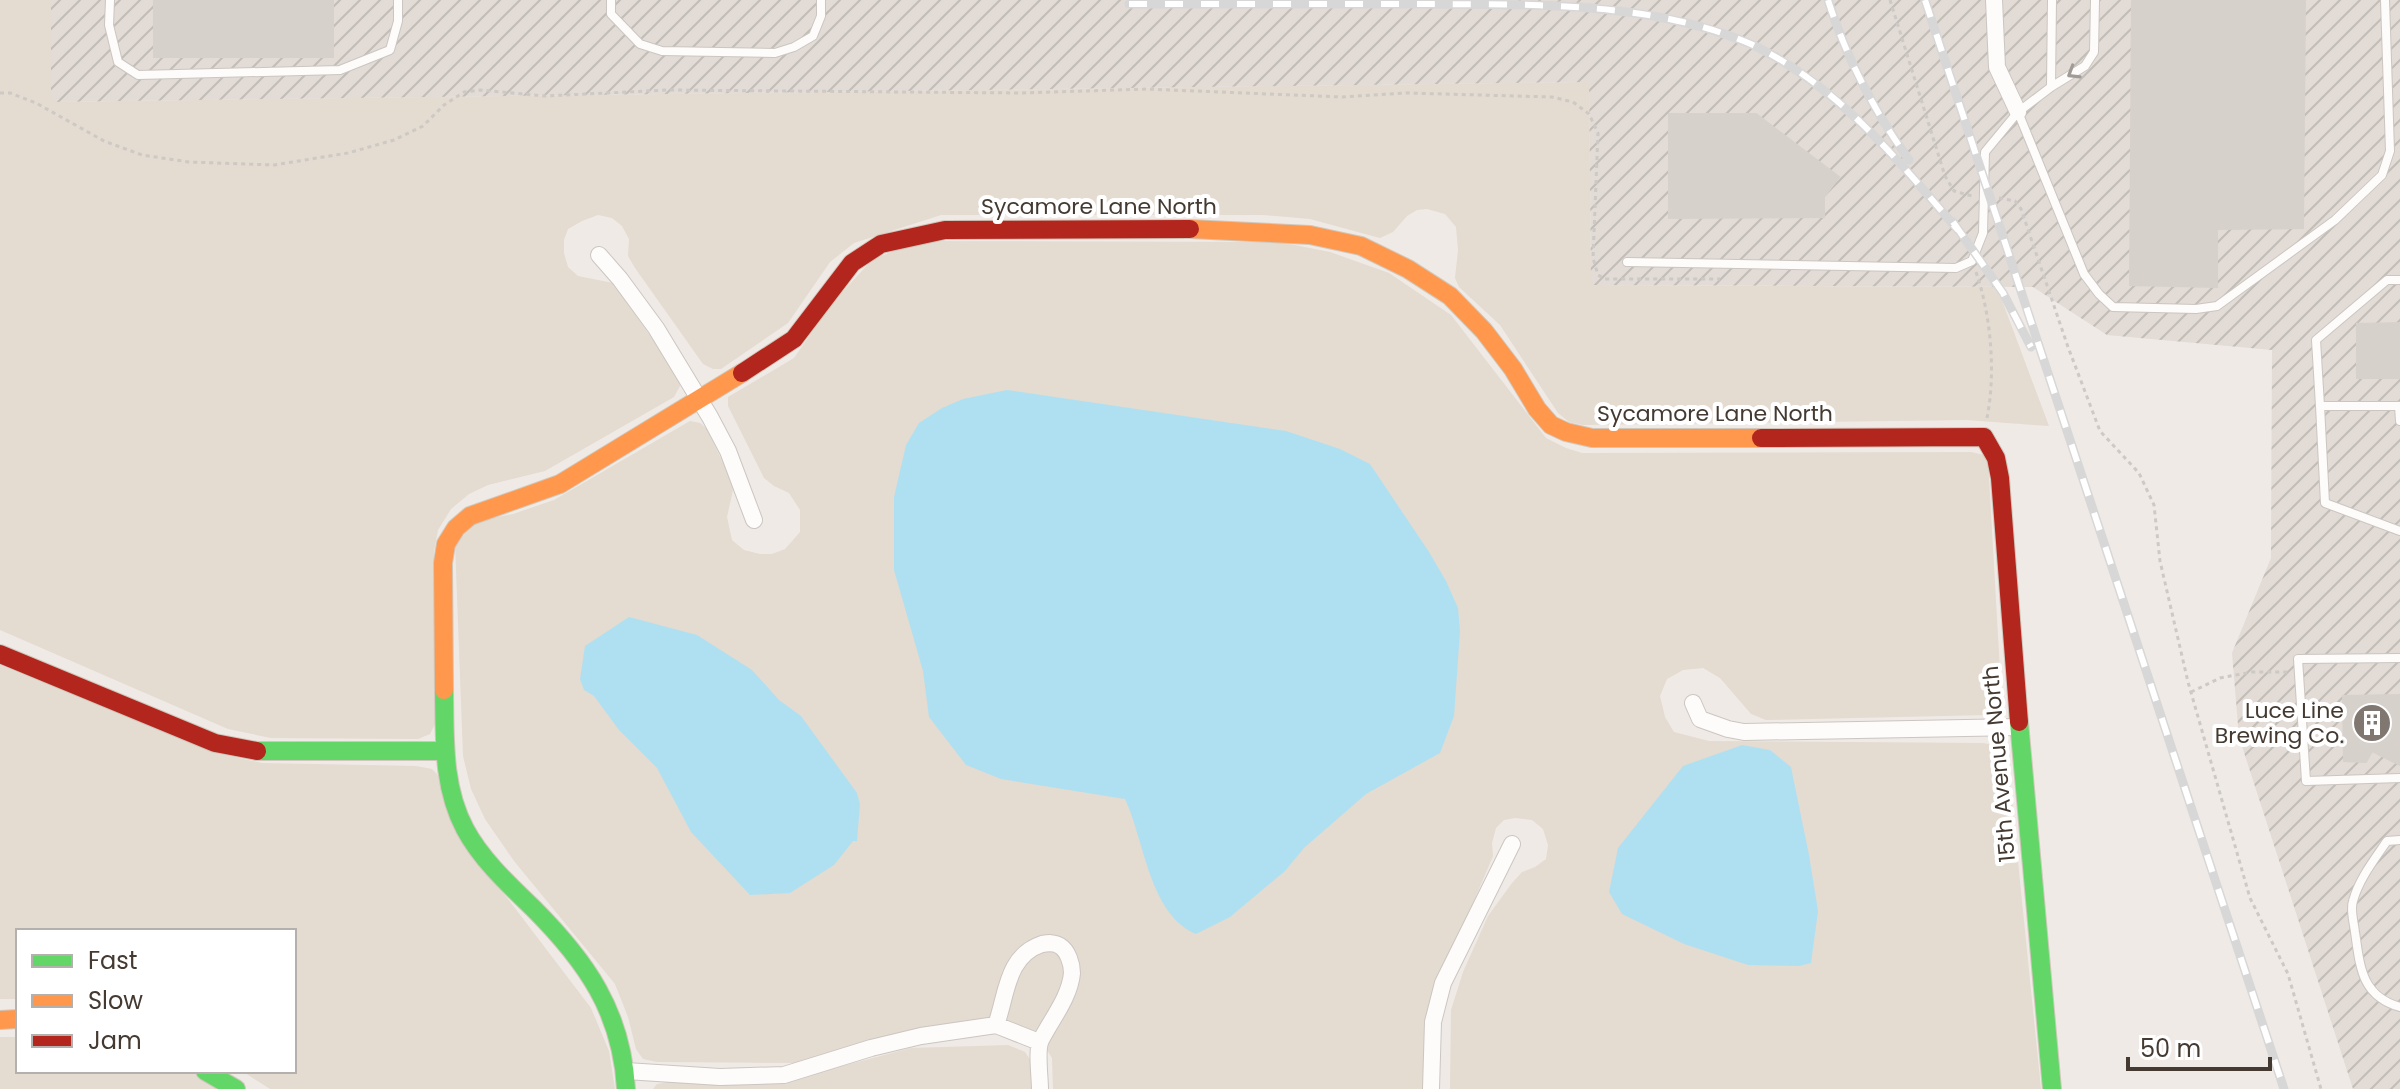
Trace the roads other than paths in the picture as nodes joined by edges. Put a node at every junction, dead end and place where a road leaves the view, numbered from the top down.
1 (110, 0) edge
2 (398, 0) edge
3 (611, 0) edge
4 (821, 0) edge
5 (1994, 0) edge
6 (2052, 0) edge
7 (2095, 0) edge
8 (2385, 0) edge
9 (2051, 87) junction
10 (2018, 112) junction
11 (599, 255) dead end
12 (1627, 262) dead end
13 (2400, 280) edge
14 (700, 400) junction
15 (2320, 406) junction
16 (2400, 406) edge
17 (2400, 421) edge
18 (1984, 437) joint
19 (754, 520) dead end
20 (2400, 531) edge
21 (0, 654) edge
22 (2400, 658) edge
23 (1693, 703) dead end
24 (2019, 727) junction
25 (445, 751) junction
26 (2400, 778) edge
27 (2400, 840) edge
28 (1512, 844) dead end
29 (2400, 1007) edge
30 (996, 1025) junction
31 (1039, 1042) junction
32 (208, 1073) edge
33 (626, 1080) edge
34 (236, 1089) edge
35 (1040, 1089) edge
36 (1431, 1089) edge
37 (2052, 1089) edge

1 - 2 lane
3 - 4 lane
5 - 10 street
6 - 9 lane
7 -> 9 lane
8 - 10 lane
9 - 10 lane
10 - 12 lane
11 - 14 street
13 - 15 lane
14 - 18 street, Sycamore Lane North
14 - 19 street
14 - 25 street, Sycamore Lane North
15 - 16 lane
15 - 20 lane
16 - 17 lane
18 - 24 street, 15th Avenue North
21 - 25 street
22 - 26 lane
23 - 24 street
24 - 37 street, 15th Avenue North
25 - 33 street, Sycamore Lane North
27 - 29 lane
28 - 36 street
30 - 31 street
30 - 31 street
30 - 33 street
31 - 35 street
32 - 34 street

